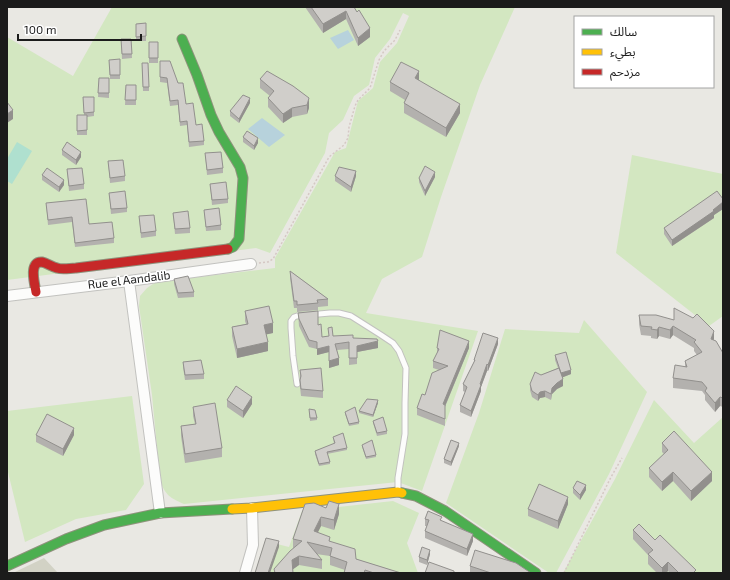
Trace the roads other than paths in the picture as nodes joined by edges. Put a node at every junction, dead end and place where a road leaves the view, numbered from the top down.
1 (182, 38) dead end
2 (251, 264) road end
3 (129, 281) junction
4 (36, 292) junction
5 (7, 296) edge
6 (297, 384) dead end
7 (398, 492) junction
8 (252, 508) junction
9 (160, 513) junction
10 (7, 566) edge
11 (245, 573) edge
12 (536, 573) edge

1 - 4 street
2 - 3 street, Rue el Aandalib
3 - 4 street, Rue el Aandalib
3 - 9 street
4 - 5 street, Rue el Aandalib
6 - 7 lane
7 - 8 street
7 - 12 street
8 - 9 street
8 - 11 street
9 - 10 street

